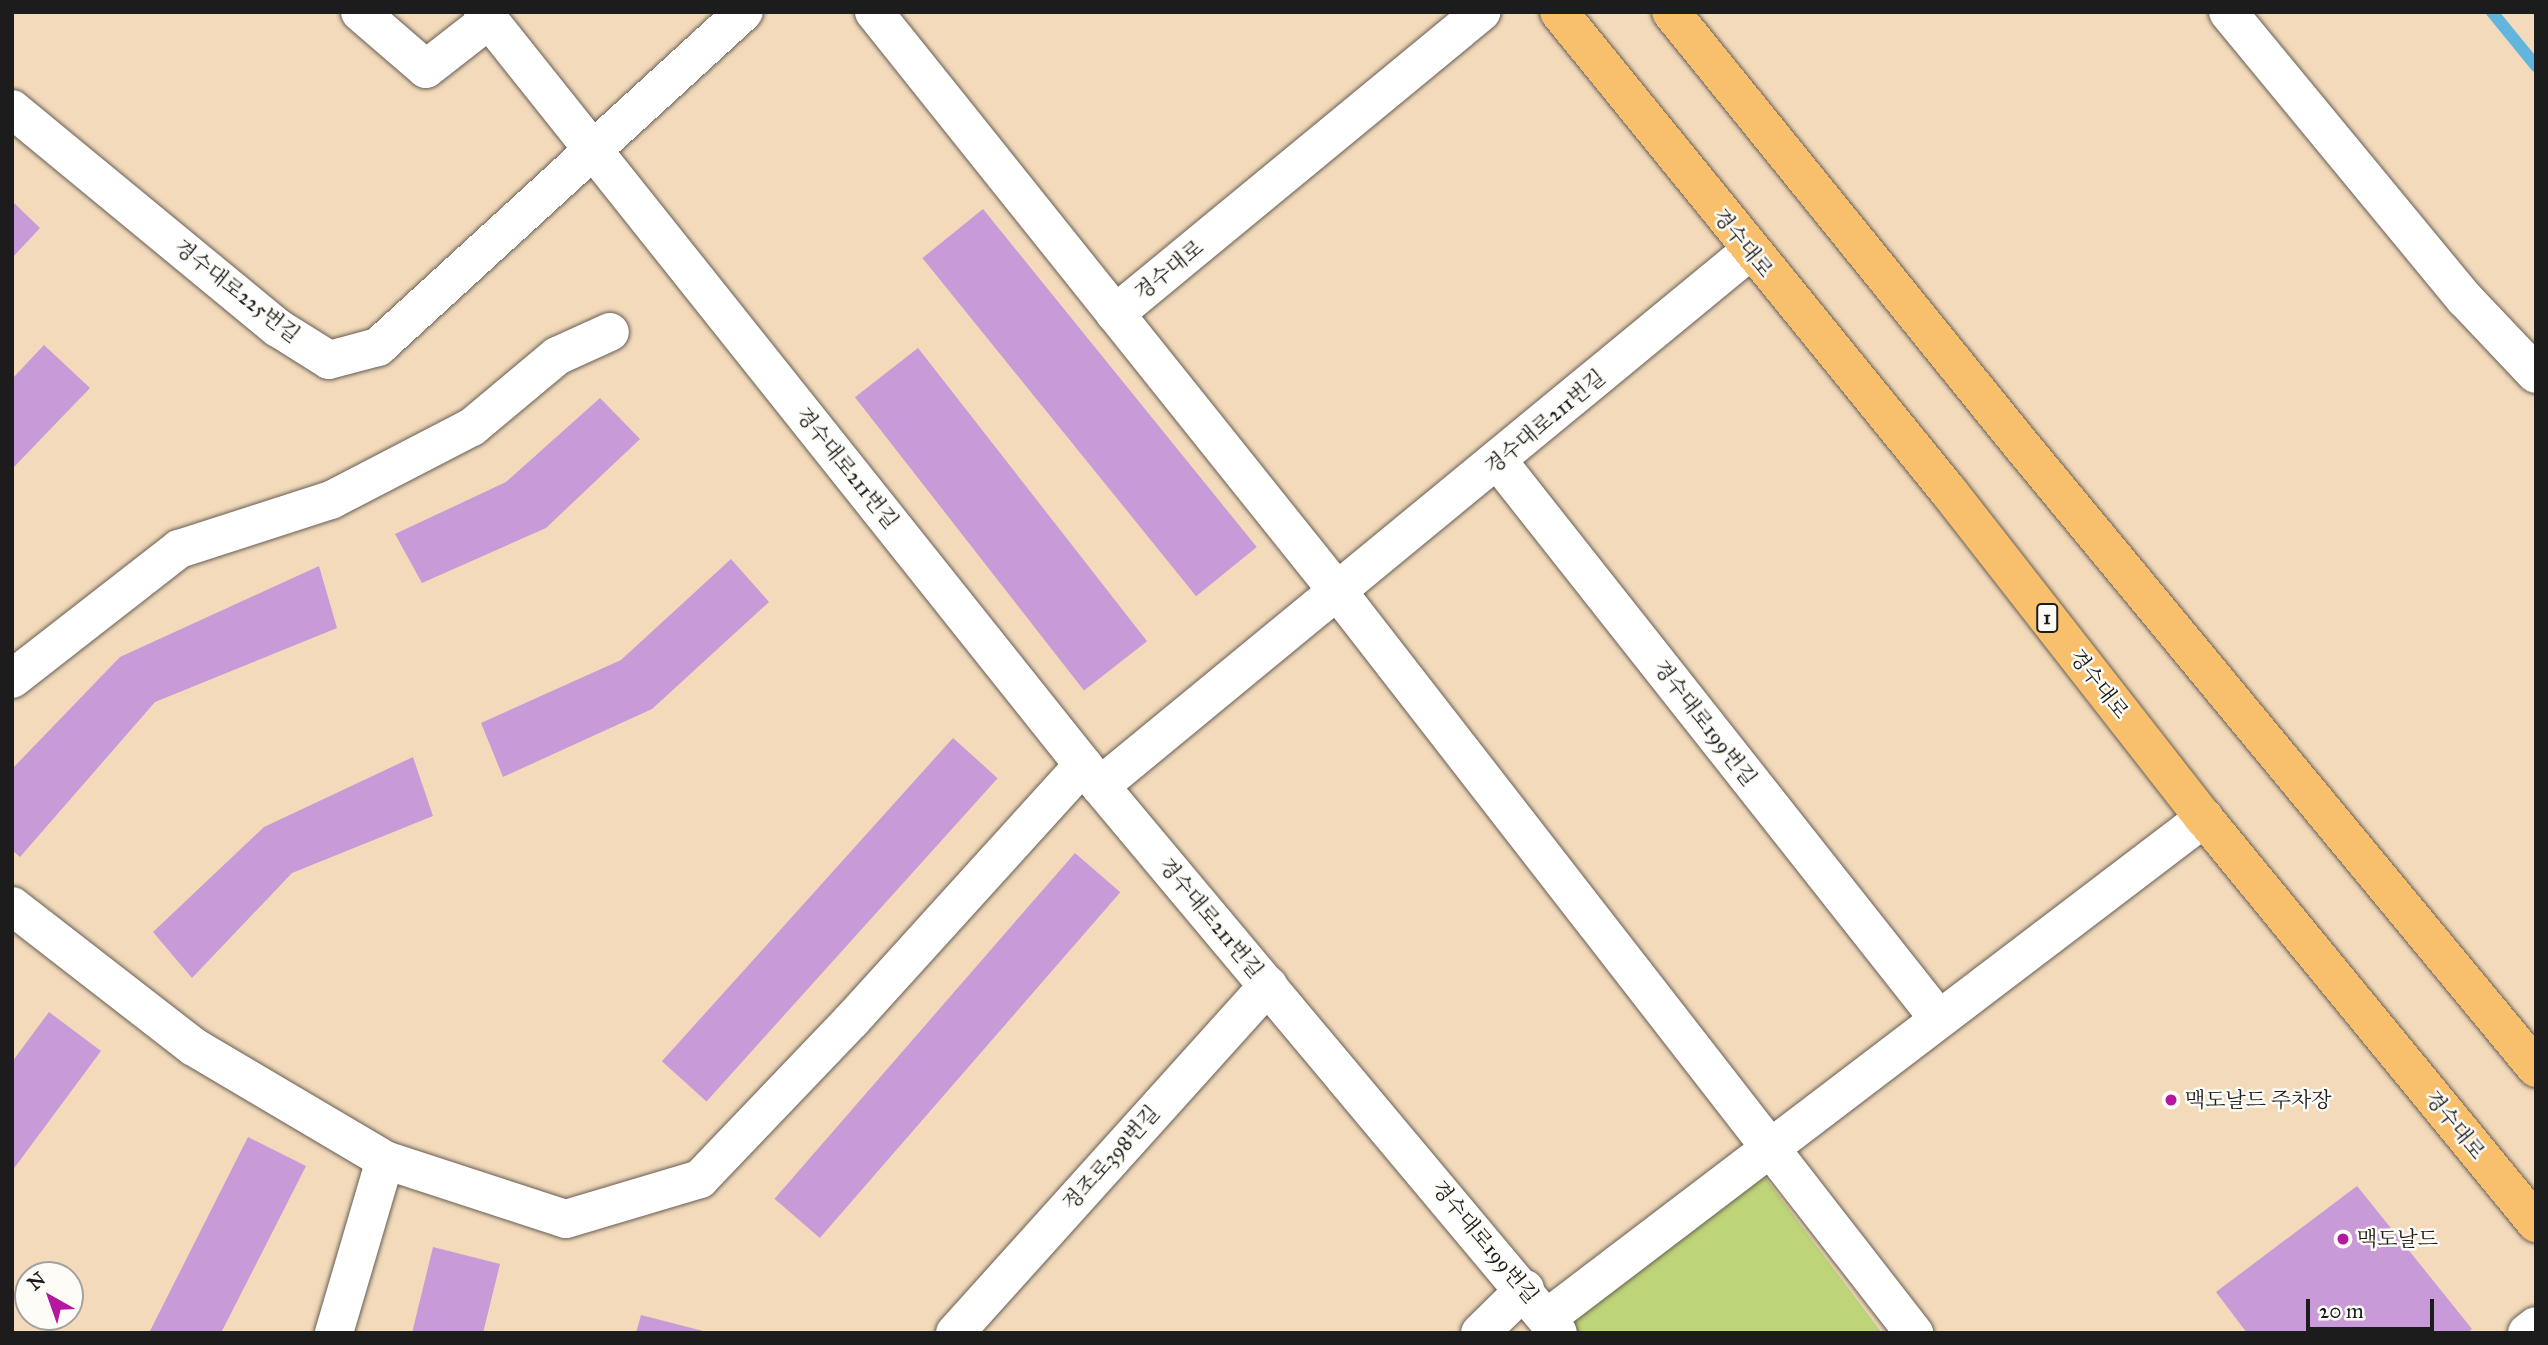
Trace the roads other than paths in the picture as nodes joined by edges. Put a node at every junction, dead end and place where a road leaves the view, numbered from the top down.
1 (360, 12) edge
2 (744, 12) edge
3 (874, 12) edge
4 (1482, 12) edge
5 (1559, 12) edge
6 (1671, 12) edge
7 (2228, 12) edge
8 (486, 16) edge
9 (12, 109) edge
10 (593, 150) junction
11 (1750, 251) junction
12 (1115, 314) junction
13 (610, 332) dead end
14 (2536, 374) edge
15 (1498, 461) junction
16 (1338, 592) junction
17 (12, 680) edge
18 (1091, 776) junction
19 (2204, 818) junction
20 (12, 906) edge
21 (1268, 985) junction
22 (1938, 1018) junction
23 (2536, 1068) edge
24 (1770, 1147) junction
25 (385, 1160) junction
26 (2536, 1223) edge
27 (1543, 1313) edge
28 (2536, 1326) edge
29 (334, 1333) edge
30 (955, 1333) edge
31 (1480, 1333) edge
32 (1914, 1333) edge
33 (2527, 1333) edge

1 - 8 street
2 - 10 street, 경수대로225번길
3 - 12 street
4 - 12 street, 경수대로
5 - 11 main road, 경수대로 / 1
6 - 23 main road
7 - 14 street
8 - 10 street
9 - 10 street, 경수대로225번길
10 - 18 street, 경수대로211번길
11 - 15 street, 경수대로211번길
11 - 19 main road, 경수대로 / 1
12 - 16 street
13 - 17 street
15 - 16 street, 경수대로211번길
15 - 22 street, 경수대로199번길
16 - 18 street, 경수대로211번길
16 - 24 street
18 - 21 street, 경수대로211번길
18 - 25 street
19 - 22 street, 경수대로199번길
19 - 26 main road, 경수대로 / 1
20 - 25 street
21 - 27 street, 경수대로199번길
21 - 30 street, 정조로398번길
22 - 24 street, 경수대로199번길
24 - 27 street, 경수대로199번길
24 - 32 street
25 - 29 street
27 - 31 street
28 - 33 street

